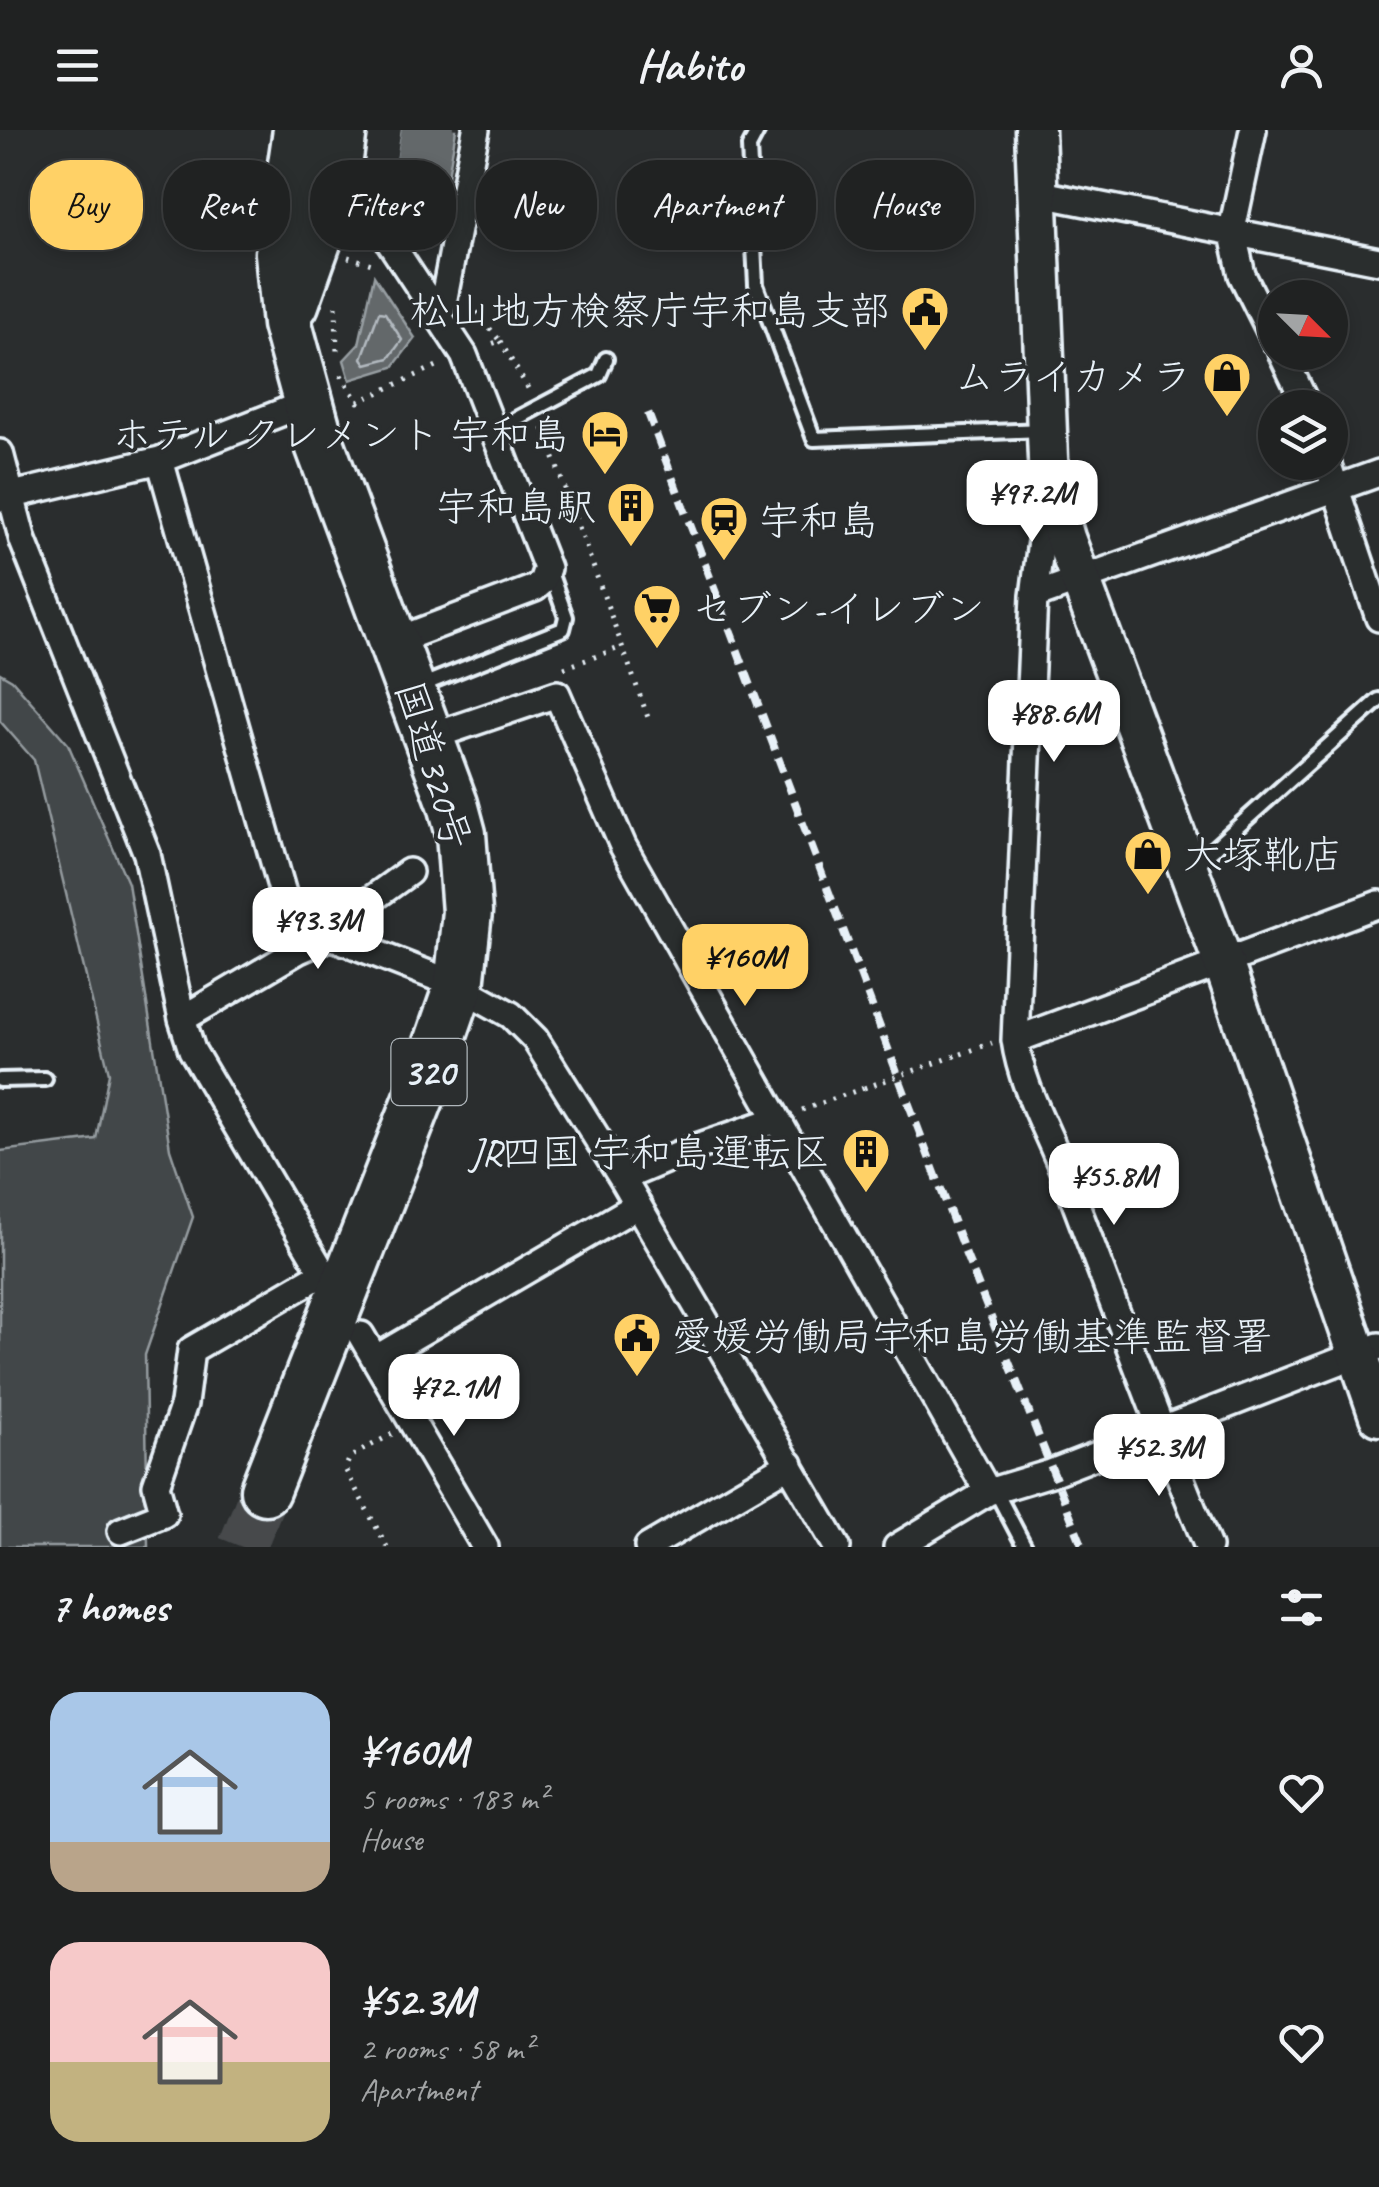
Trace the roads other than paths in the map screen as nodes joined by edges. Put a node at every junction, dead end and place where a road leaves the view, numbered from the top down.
1 (298, 130) edge
2 (342, 130) edge
3 (476, 130) edge
4 (758, 130) edge
5 (1035, 130) edge
6 (1253, 130) edge
7 (326, 160) edge
8 (310, 178) edge
9 (1036, 194) junction
10 (310, 197) edge
11 (1232, 230) junction
12 (395, 250) edge
13 (1379, 260) edge
14 (1258, 308) edge
15 (440, 319) junction
16 (606, 359) dead end
17 (306, 404) junction
18 (495, 430) junction
19 (1047, 430) junction
20 (160, 460) junction
21 (1379, 473) edge
22 (1333, 480) edge
23 (4, 481) edge
24 (1049, 484) junction
25 (1335, 488) junction
26 (546, 560) junction
27 (1083, 581) junction
28 (1034, 596) junction
29 (1379, 618) edge
30 (395, 641) junction
31 (412, 689) junction
32 (1379, 700) edge
33 (430, 737) junction
34 (1188, 863) junction
35 (410, 872) dead end
36 (1379, 904) edge
37 (331, 936) junction
38 (299, 950) junction
39 (1223, 962) junction
40 (459, 986) junction
41 (182, 1018) junction
42 (1008, 1040) junction
43 (44, 1079) dead end
44 (0, 1080) edge
45 (776, 1120) junction
46 (622, 1178) junction
47 (638, 1204) junction
48 (361, 1335) dead end
49 (1368, 1350) edge
50 (375, 1359) junction
51 (1379, 1416) edge
52 (1160, 1430) junction
53 (790, 1464) junction
54 (265, 1490) tunnel mouth
55 (991, 1491) junction
56 (121, 1531) dead end
57 (485, 1547) edge
58 (648, 1547) edge
59 (837, 1547) edge
60 (897, 1547) edge
61 (1025, 1547) edge
62 (1208, 1547) edge

1 - 8 highway, 国道320号 / 320
2 - 7 highway, 国道320号 / 320
3 - 15 street
4 - 19 lane
5 - 9 street
6 - 11 street
9 - 11 street
9 - 19 street
10 - 17 highway, 国道320号 / 320
11 - 13 street
11 - 14 street
12 - 15 street
15 - 18 street
16 - 18 lane
17 - 20 street
17 - 30 highway, 国道320号 / 320
18 - 26 street
19 - 24 street
20 - 23 street
20 - 38 street
21 - 25 street
22 - 25 street
23 - 41 street
24 - 27 street
24 - 28 street
25 - 27 street
25 - 29 street
26 - 30 street
26 - 31 lane
27 - 28 street
27 - 34 street
28 - 42 street
30 - 31 highway, 国道320号 / 320
31 - 33 highway, 国道320号 / 320
32 - 34 lane
33 - 40 highway, 国道320号 / 320
33 - 45 street
34 - 39 street
35 - 37 street
36 - 39 street
37 - 38 street
37 - 40 street
38 - 41 street
39 - 42 street
39 - 49 street
40 - 46 street
40 - 54 highway, 国道320号 / 320
41 - 56 street
42 - 52 street
43 - 44 lane
45 - 46 street
45 - 55 street
46 - 47 street
47 - 50 street
47 - 53 street
48 - 50 street
49 - 51 street
49 - 52 street
50 - 57 street
52 - 55 street
52 - 62 street
53 - 58 street
53 - 59 street
55 - 60 street
55 - 61 lane

